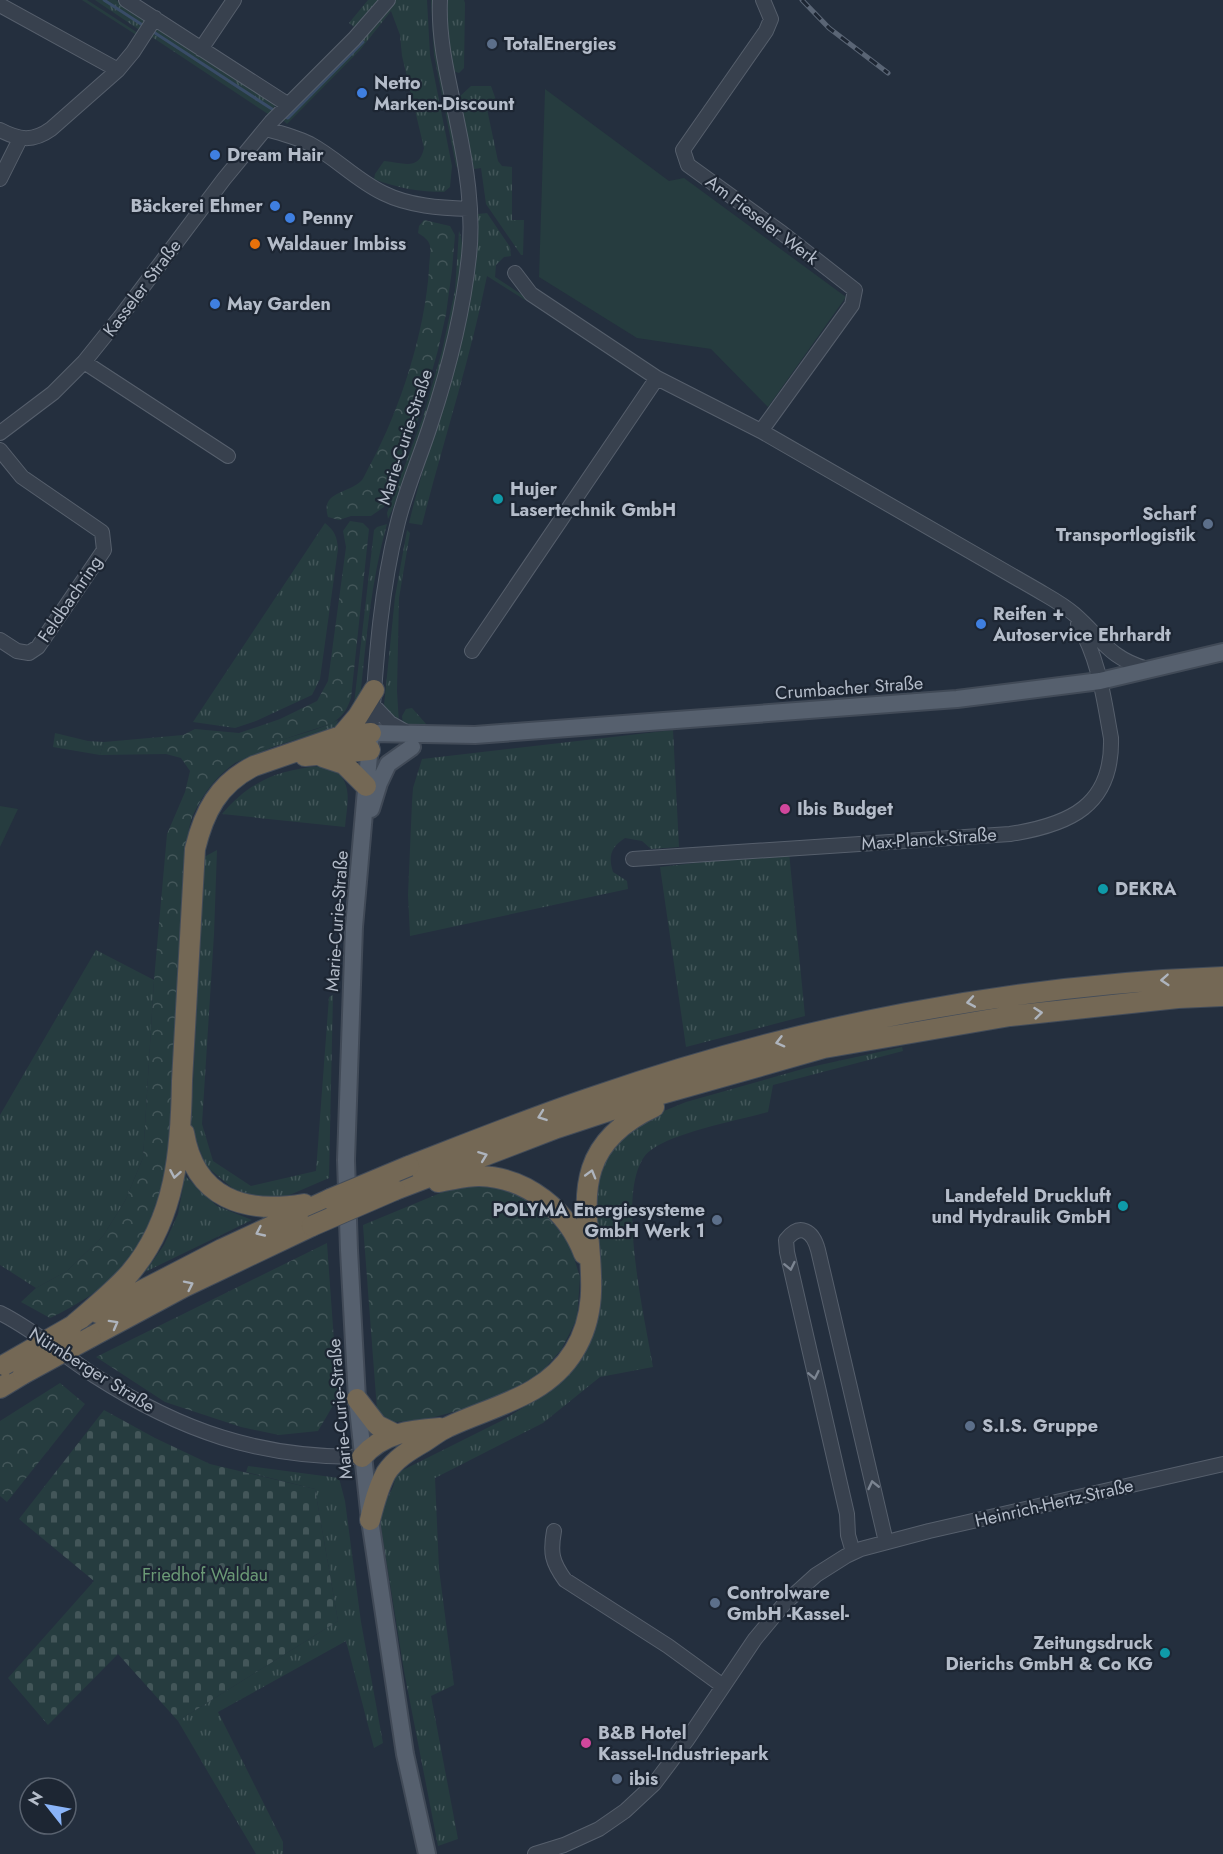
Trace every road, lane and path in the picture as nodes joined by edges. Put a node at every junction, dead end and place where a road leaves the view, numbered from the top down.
1 (126, 0) edge
2 (234, 0) edge
3 (388, 0) edge
4 (440, 0) edge
5 (764, 0) edge
6 (0, 5) edge
7 (151, 25) junction
8 (201, 49) junction
9 (118, 70) junction
10 (281, 111) junction
11 (266, 129) junction
12 (0, 130) edge
13 (20, 139) junction
14 (0, 179) edge
15 (469, 209) junction
16 (515, 273) dead end
17 (84, 362) junction
18 (657, 378) junction
19 (761, 431) junction
20 (0, 434) edge
21 (0, 450) edge
22 (228, 456) dead end
23 (1052, 599) junction
24 (0, 640) edge
25 (1099, 640) junction
26 (472, 651) dead end
27 (1223, 652) edge
28 (1147, 669) junction
29 (1100, 681) junction
30 (374, 698) junction
31 (341, 736) junction
32 (409, 740) junction
33 (371, 741) junction
34 (317, 755) junction
35 (278, 757) junction
36 (366, 786) junction
37 (363, 838) junction
38 (633, 859) dead end
39 (1223, 977) edge
40 (1223, 996) edge
41 (748, 1068) junction
42 (181, 1115) junction
43 (405, 1182) junction
44 (317, 1209) junction
45 (591, 1274) junction
46 (0, 1313) edge
47 (72, 1326) junction
48 (2, 1366) edge
49 (0, 1388) edge
50 (357, 1399) junction
51 (446, 1428) junction
52 (395, 1434) junction
53 (409, 1450) junction
54 (362, 1457) junction
55 (1223, 1464) edge
56 (370, 1520) junction
57 (554, 1531) dead end
58 (885, 1542) junction
59 (853, 1552) junction
60 (723, 1686) junction
61 (427, 1854) edge
62 (535, 1854) edge

1 - 7 street
2 - 8 street
3 - 10 street, Kasseler Straße
4 - 15 street, Marie-Curie-Straße
5 - 19 street, Am Fieseler Werk
6 - 9 street
7 - 8 street
7 - 9 street
8 - 10 street
9 - 13 street
10 - 11 street, Kasseler Straße
11 - 15 street
11 - 17 street, Kasseler Straße
12 - 13 street
13 - 14 street
15 - 30 street, Marie-Curie-Straße
16 - 18 street
17 - 20 street, Kasseler Straße
17 - 22 street
18 - 19 street
18 - 26 street
19 - 23 street
21 - 24 street, Feldbachring
23 - 25 street
23 - 29 street
25 - 28 street
25 - 29 street
27 - 28 main road, Crumbacher Straße
28 - 29 main road, Crumbacher Straße
29 - 32 main road, Crumbacher Straße
29 - 38 street, Max-Planck-Straße
30 - 31 highway
30 - 32 street
30 - 33 street, Marie-Curie-Straße
31 - 33 highway
31 - 35 highway
32 - 33 main road, Crumbacher Straße
32 - 37 main road
33 - 34 highway
33 - 36 main road, Marie-Curie-Straße
34 - 35 highway
34 - 36 highway
35 - 42 highway
36 - 37 main road, Marie-Curie-Straße
37 - 50 main road, Marie-Curie-Straße
39 -> 43 highway
41 -> 40 highway
43 -> 41 highway
45 -> 41 highway
42 - 44 highway
42 -> 47 highway
43 - 44 highway, bridge
43 - 44 highway, bridge
43 - 45 highway
44 -> 47 highway
49 -> 44 highway, bridge
45 - 51 highway
46 - 54 street, Nürnberger Straße
47 - 48 highway, bridge
50 - 52 highway
50 - 54 main road, Marie-Curie-Straße
51 - 52 highway
51 - 53 highway
52 - 54 highway
53 - 54 highway
53 - 56 highway
54 - 56 main road, Marie-Curie-Straße
55 - 58 street, Heinrich-Hertz-Straße
56 - 61 main road, Marie-Curie-Straße
57 - 60 street
58 - 59 street, Heinrich-Hertz-Straße
58 -> 59 street
59 - 60 street, Heinrich-Hertz-Straße
60 - 62 street, Heinrich-Hertz-Straße

